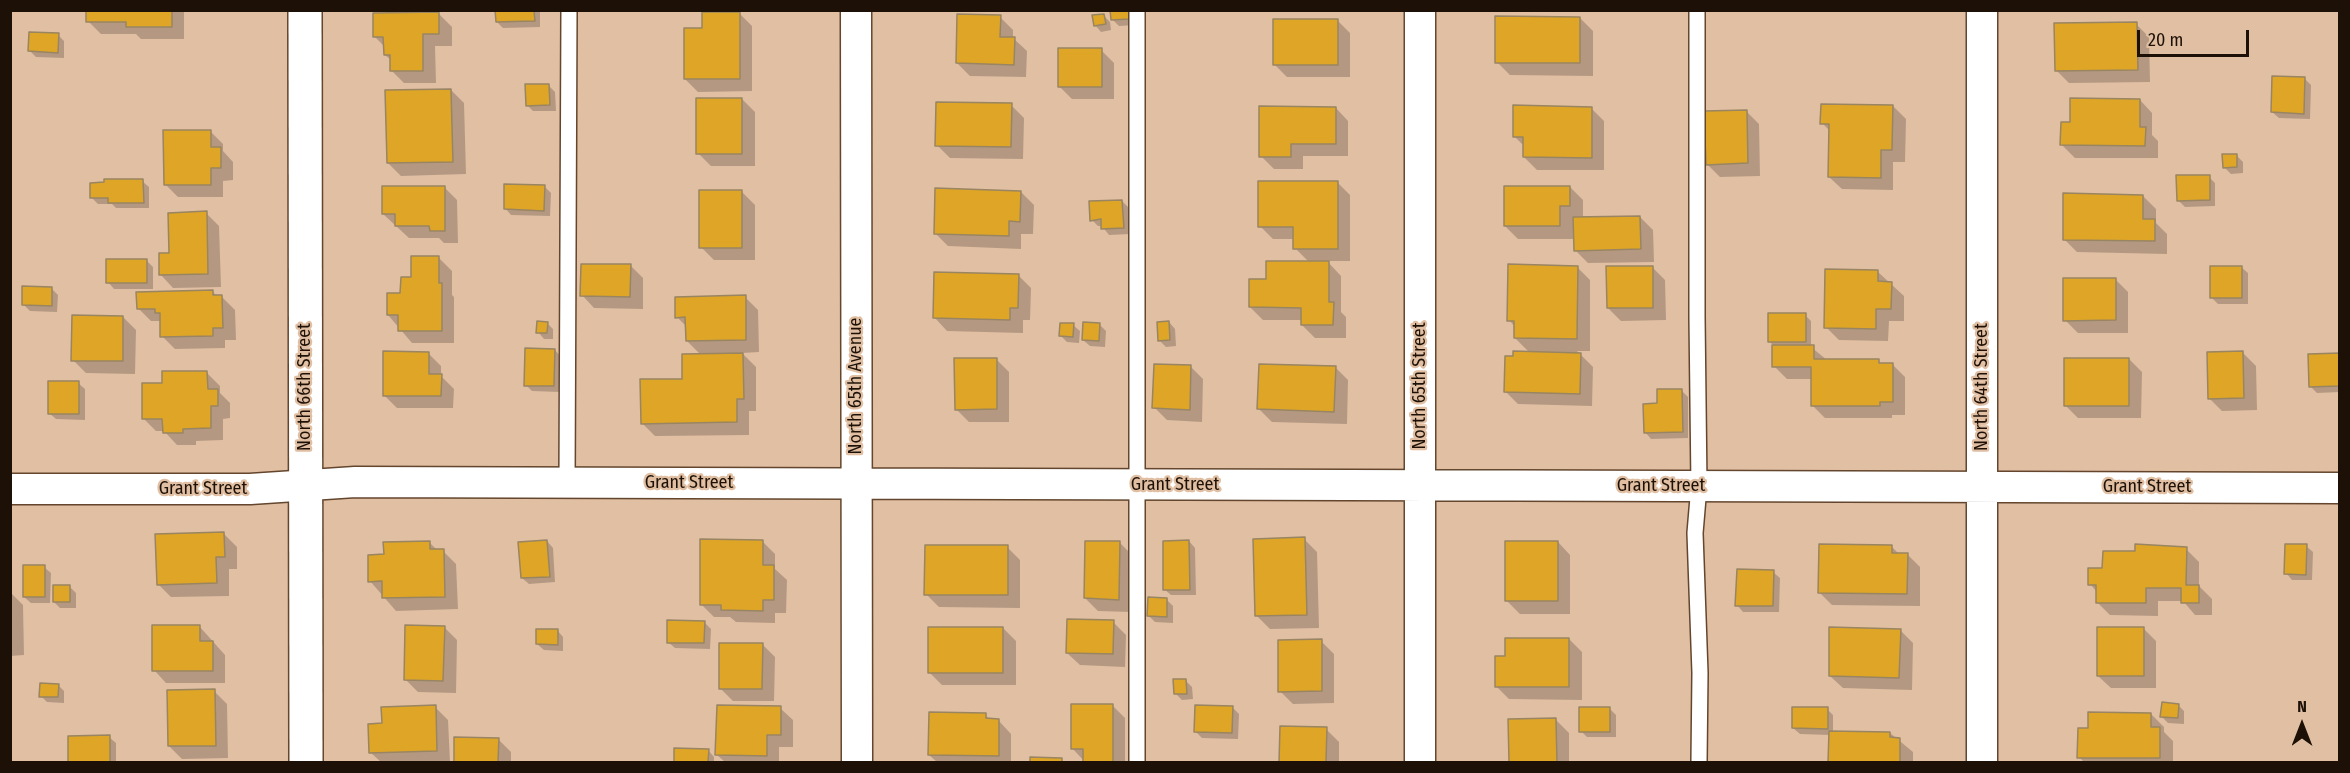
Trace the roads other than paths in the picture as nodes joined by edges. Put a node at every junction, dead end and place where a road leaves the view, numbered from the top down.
1 (305, 10) edge
2 (570, 10) edge
3 (856, 10) edge
4 (1137, 10) edge
5 (1420, 10) edge
6 (1697, 10) edge
7 (1982, 10) edge
8 (567, 483) junction
9 (856, 483) junction
10 (1137, 484) junction
11 (1420, 485) junction
12 (306, 486) junction
13 (1700, 486) junction
14 (1982, 487) junction
15 (2340, 488) edge
16 (10, 489) edge
17 (306, 762) edge
18 (856, 762) edge
19 (1137, 762) edge
20 (1420, 762) edge
21 (1699, 762) edge
22 (1982, 762) edge

1 - 12 street, North 66th Street
2 - 8 lane
3 - 9 street, North 65th Avenue
4 - 10 lane
5 - 11 street, North 65th Street
6 - 13 lane
7 - 14 street, North 64th Street
8 - 9 street, Grant Street
8 - 12 street, Grant Street
9 - 10 street, Grant Street
9 - 18 street, North 65th Avenue
10 - 11 street, Grant Street
10 - 19 lane
11 - 13 street, Grant Street
11 - 20 street, North 65th Street
12 - 16 street, Grant Street
12 - 17 street, North 66th Street
13 - 14 street, Grant Street
13 - 21 lane
14 - 15 street, Grant Street
14 - 22 street, North 64th Street

